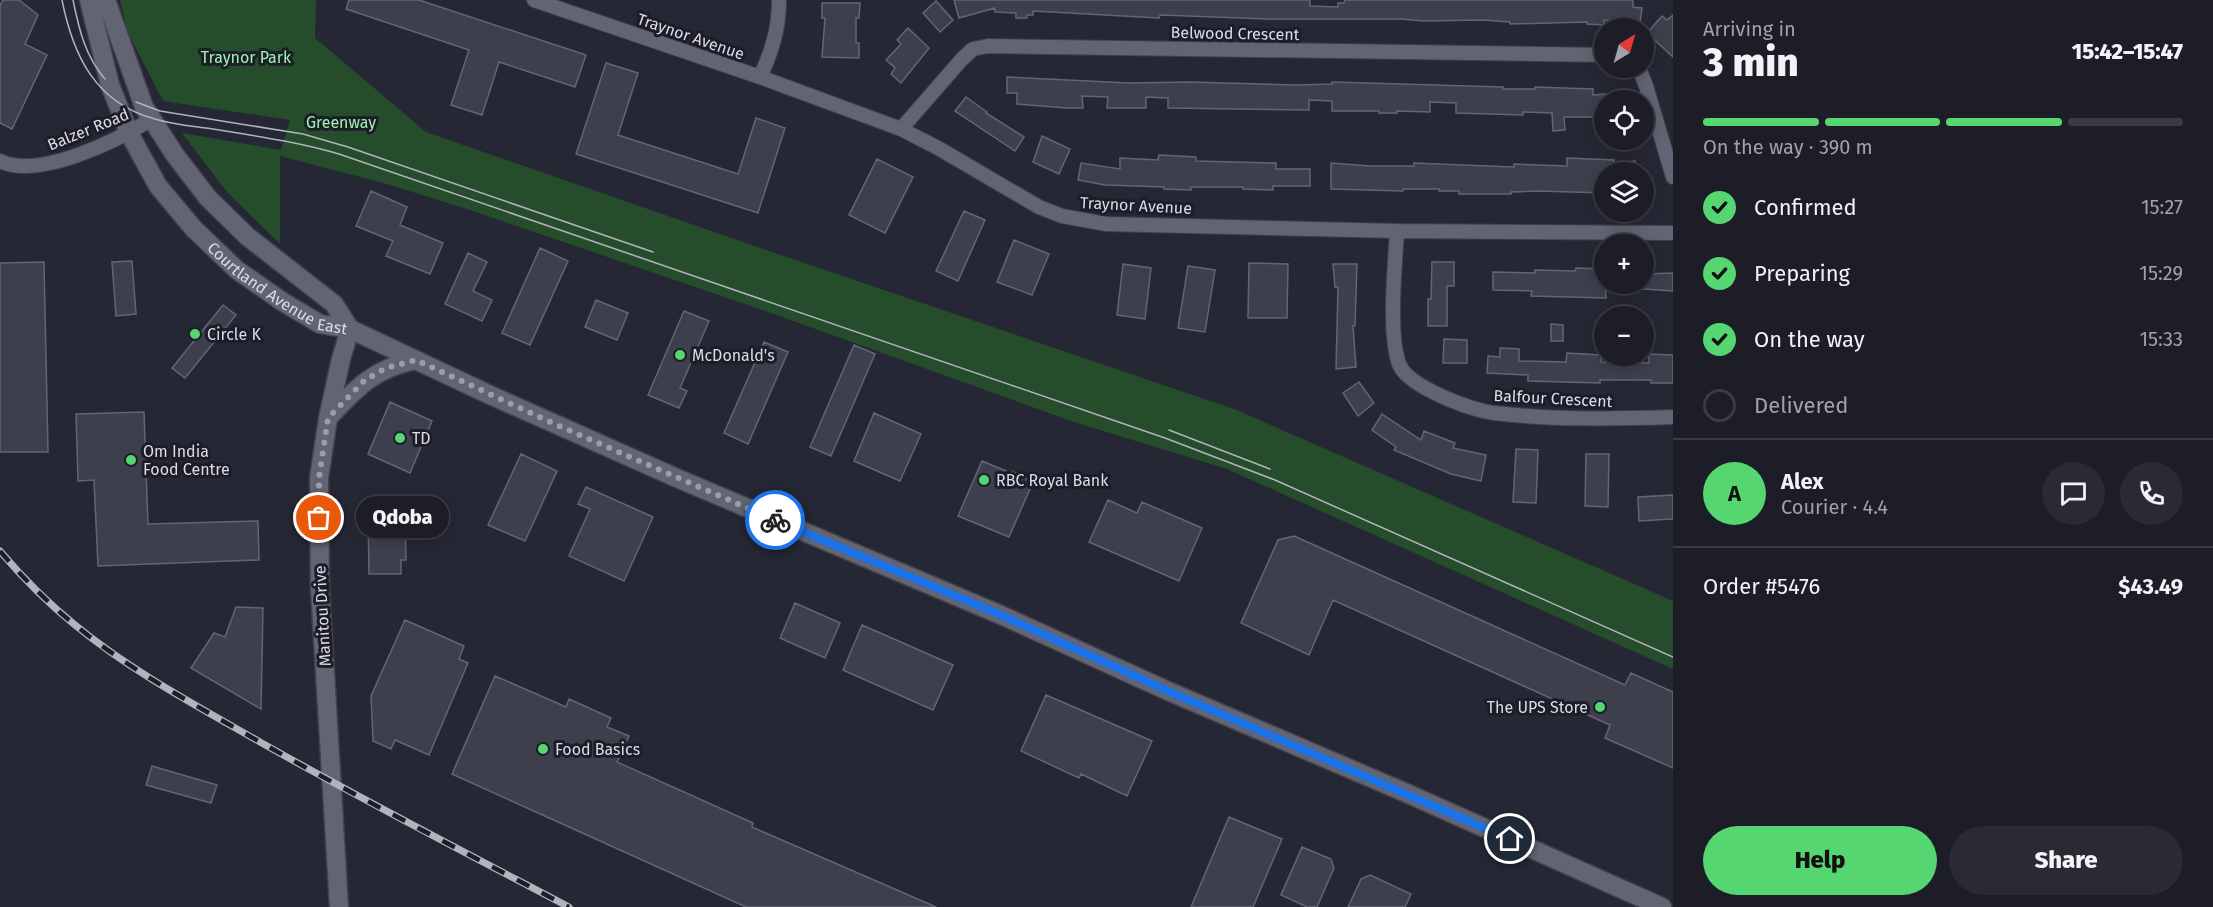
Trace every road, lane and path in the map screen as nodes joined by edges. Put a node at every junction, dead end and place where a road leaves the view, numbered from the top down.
1 (88, 0) edge
2 (106, 0) edge
3 (534, 0) edge
4 (779, 0) edge
5 (1594, 55) edge
6 (760, 77) junction
7 (1643, 78) edge
8 (152, 119) junction
9 (901, 129) junction
10 (129, 133) junction
11 (0, 161) edge
12 (1673, 177) edge
13 (1397, 231) junction
14 (1673, 233) edge
15 (351, 329) junction
16 (416, 360) junction
17 (1673, 417) edge
18 (328, 418) junction
19 (339, 907) edge
20 (1662, 907) edge

1 - 10 main road, Courtland Avenue East
2 - 8 main road, Courtland Avenue East
3 - 6 street, Traynor Avenue
4 - 6 street
5 - 9 street, Belwood Crescent
6 - 9 street, Traynor Avenue
7 - 12 street
8 - 10 street, Balzer Road
8 - 15 main road, Courtland Avenue East
9 - 13 street, Traynor Avenue
10 - 11 street, Balzer Road
10 - 15 main road, Courtland Avenue East
13 - 14 street, Traynor Avenue
13 - 17 street, Balfour Crescent
15 - 16 main road
15 - 18 main road, Manitou Drive
16 - 18 main road
16 - 20 main road
18 - 19 main road, Manitou Drive

